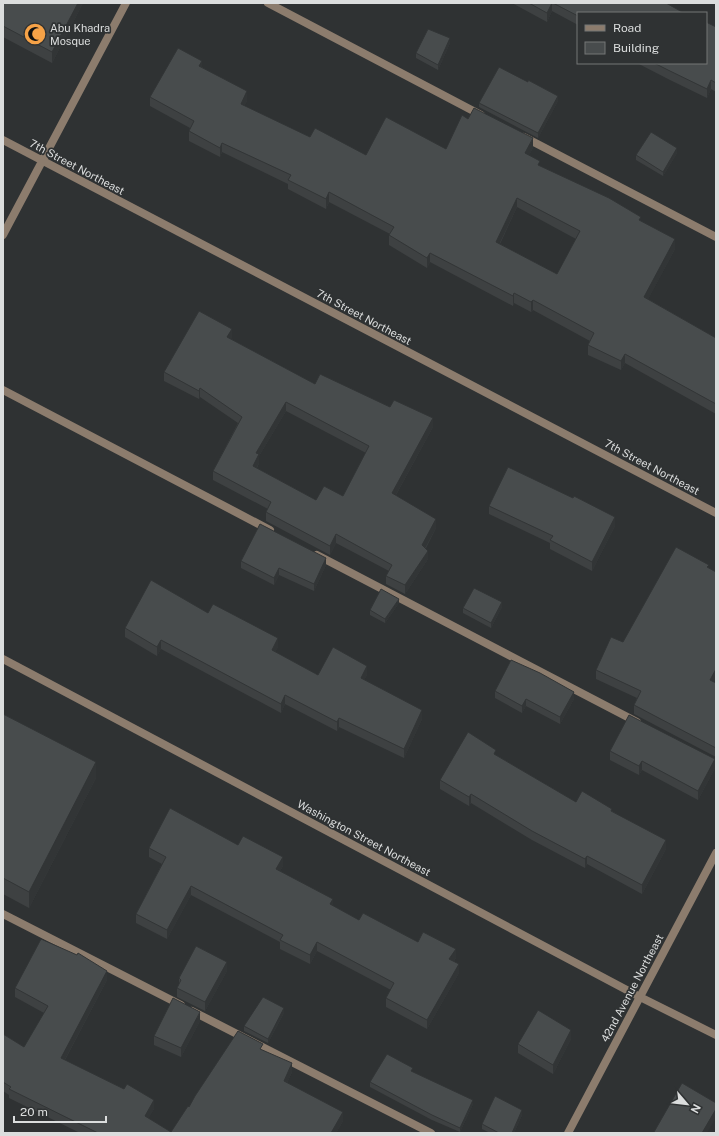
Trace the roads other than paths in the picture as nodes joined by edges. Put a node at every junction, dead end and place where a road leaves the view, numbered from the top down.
1 (126, 3) edge
2 (268, 3) edge
3 (485, 117) edge
4 (520, 135) edge
5 (3, 140) edge
6 (42, 161) junction
7 (3, 234) edge
8 (716, 238) edge
9 (3, 390) edge
10 (716, 513) edge
11 (278, 534) edge
12 (307, 549) edge
13 (3, 659) edge
14 (645, 726) edge
15 (716, 853) edge
16 (3, 914) edge
17 (640, 997) junction
18 (716, 1035) edge
19 (431, 1133) edge
20 (568, 1133) edge

1 - 6 street
2 - 3 street
4 - 8 street
5 - 6 street, 7th Street Northeast
6 - 7 street
6 - 10 street, 7th Street Northeast
9 - 11 street
12 - 14 street
13 - 17 street, Washington Street Northeast
15 - 17 street, 42nd Avenue Northeast
16 - 19 street
17 - 18 street, Washington Street Northeast
17 - 20 street, 42nd Avenue Northeast

